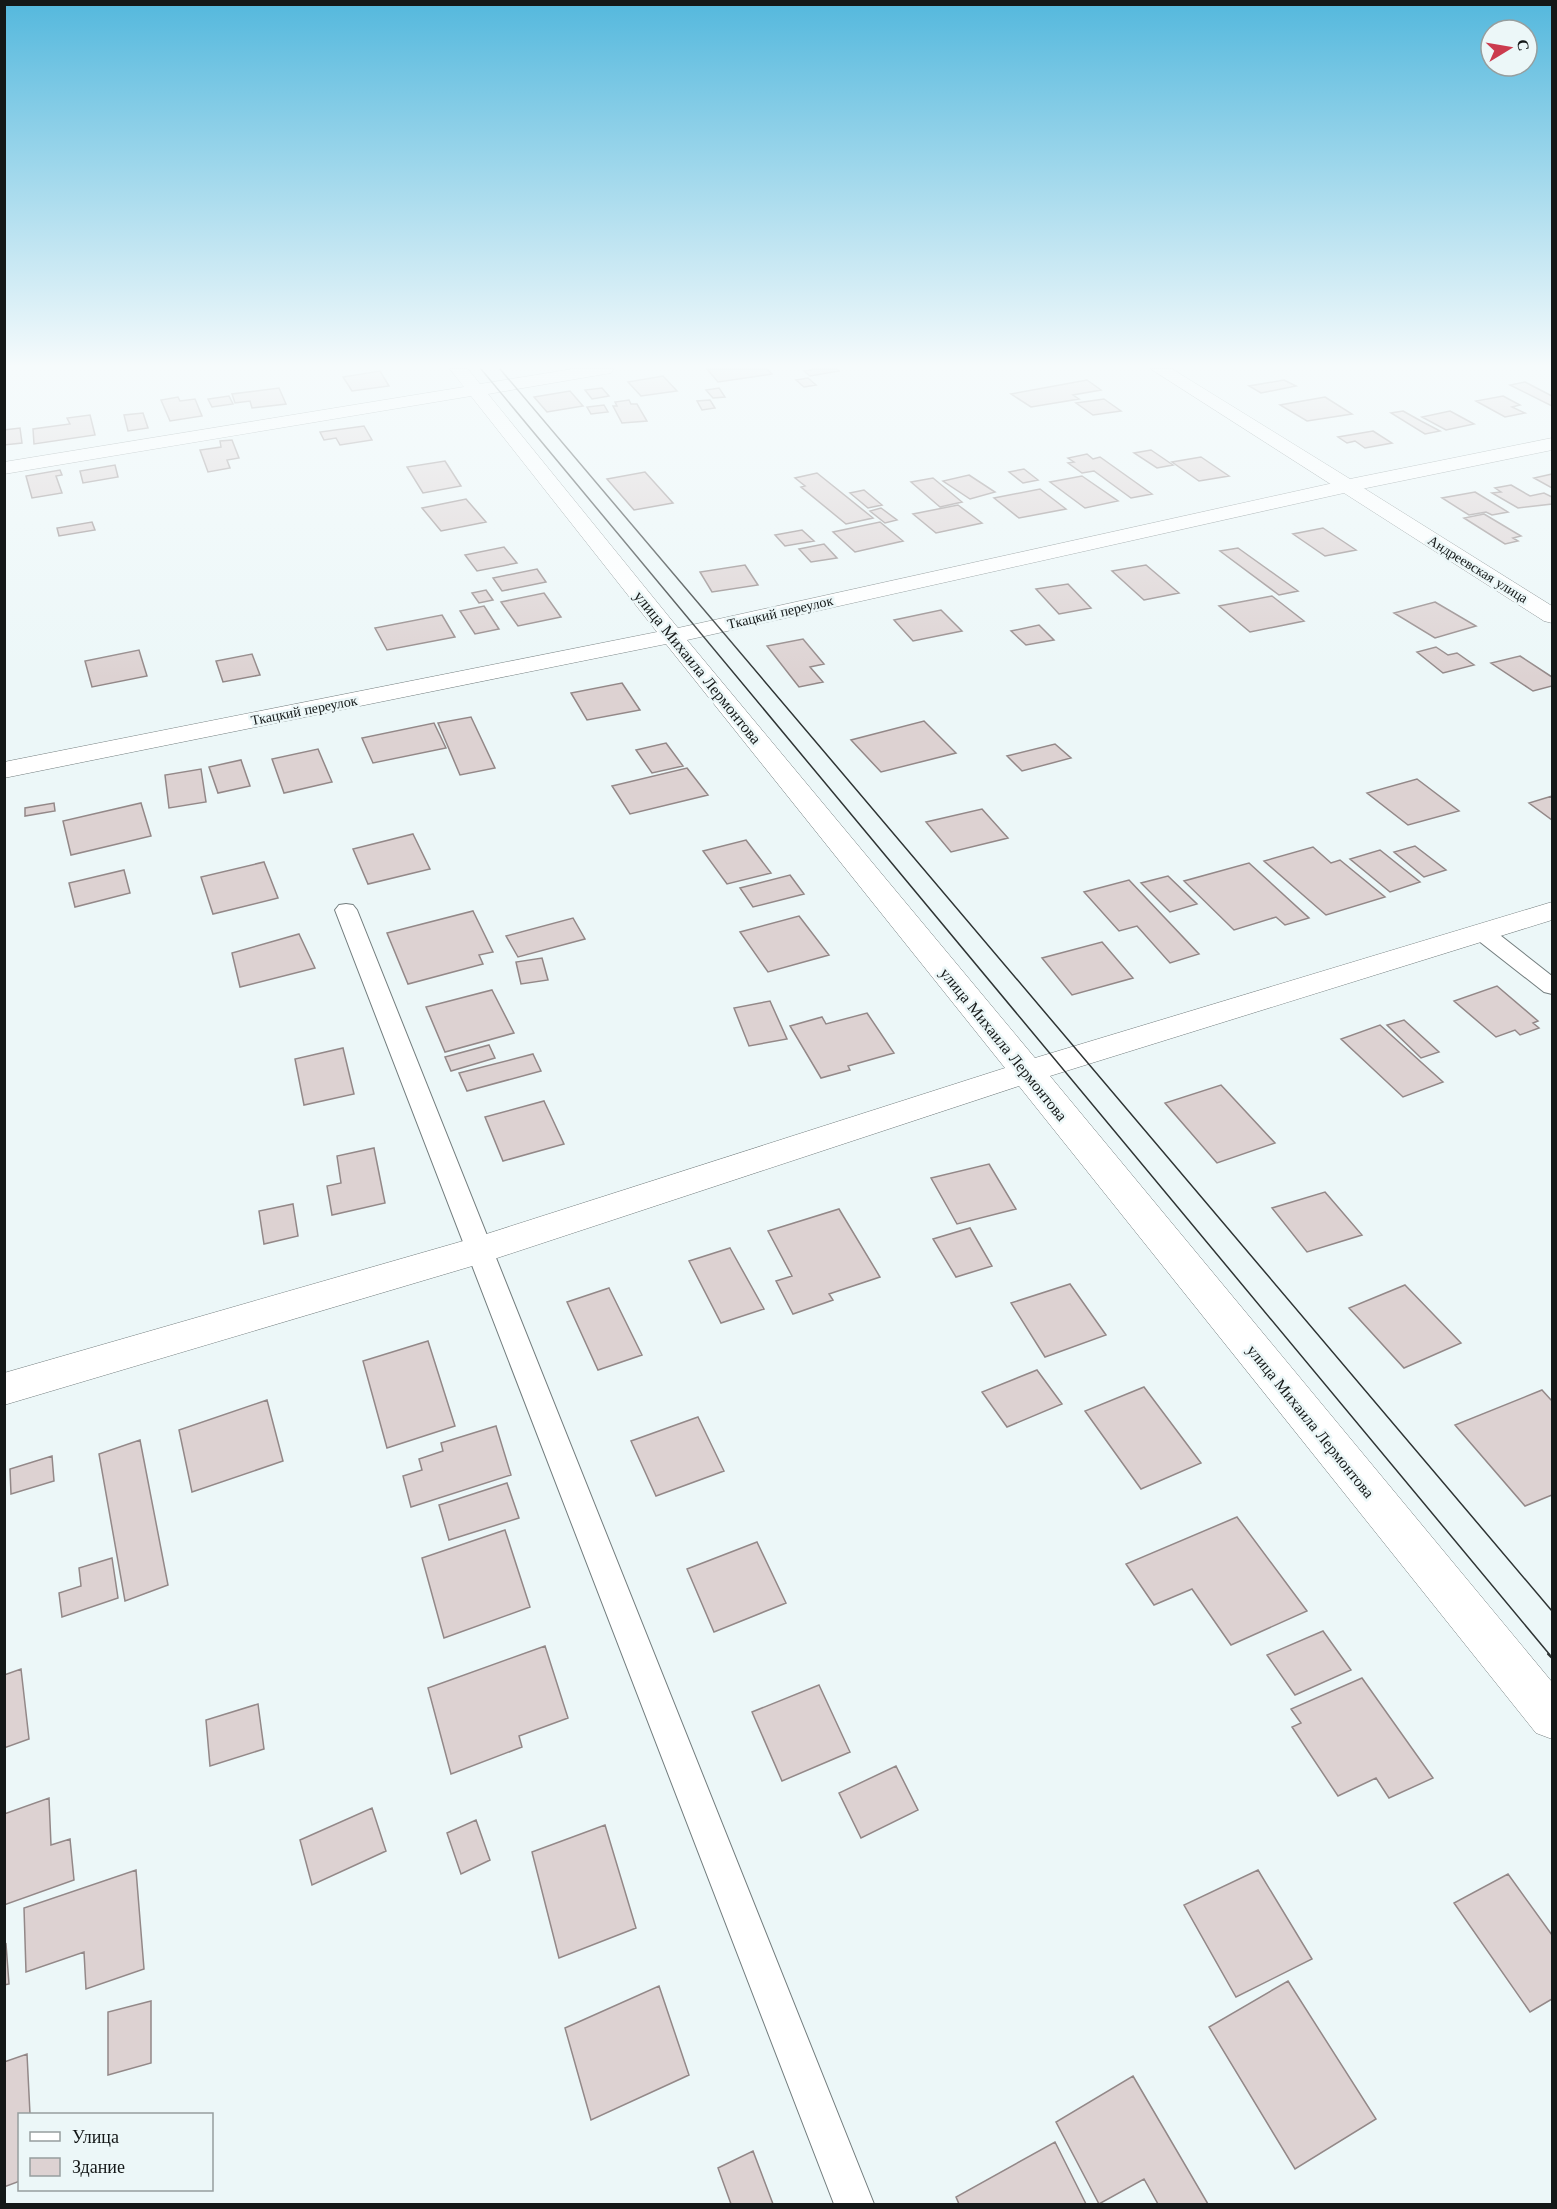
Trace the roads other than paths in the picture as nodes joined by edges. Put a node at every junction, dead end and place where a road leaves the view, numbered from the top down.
1 (541, 472) edge
2 (1325, 472) edge
3 (1415, 472) edge
4 (1347, 486) junction
5 (1552, 616) edge
6 (672, 636) junction
7 (4, 770) edge
8 (346, 910) dead end
9 (1552, 911) edge
10 (1483, 933) junction
11 (1552, 987) edge
12 (1027, 1072) junction
13 (479, 1250) junction
14 (4, 1389) edge
15 (1552, 1717) edge
16 (854, 2205) edge

1 - 6 street, улица Михаила Лермонтова
2 - 4 street, Андреевская улица
3 - 4 street, Ткацкий переулок
4 - 5 street, Андреевская улица
4 - 6 street, Ткацкий переулок
6 - 7 street, Ткацкий переулок
6 - 12 street, улица Михаила Лермонтова
8 - 13 lane
9 - 10 street
10 - 11 lane
10 - 12 street
12 - 13 street
12 - 15 street, улица Михаила Лермонтова
13 - 14 street
13 - 16 lane

